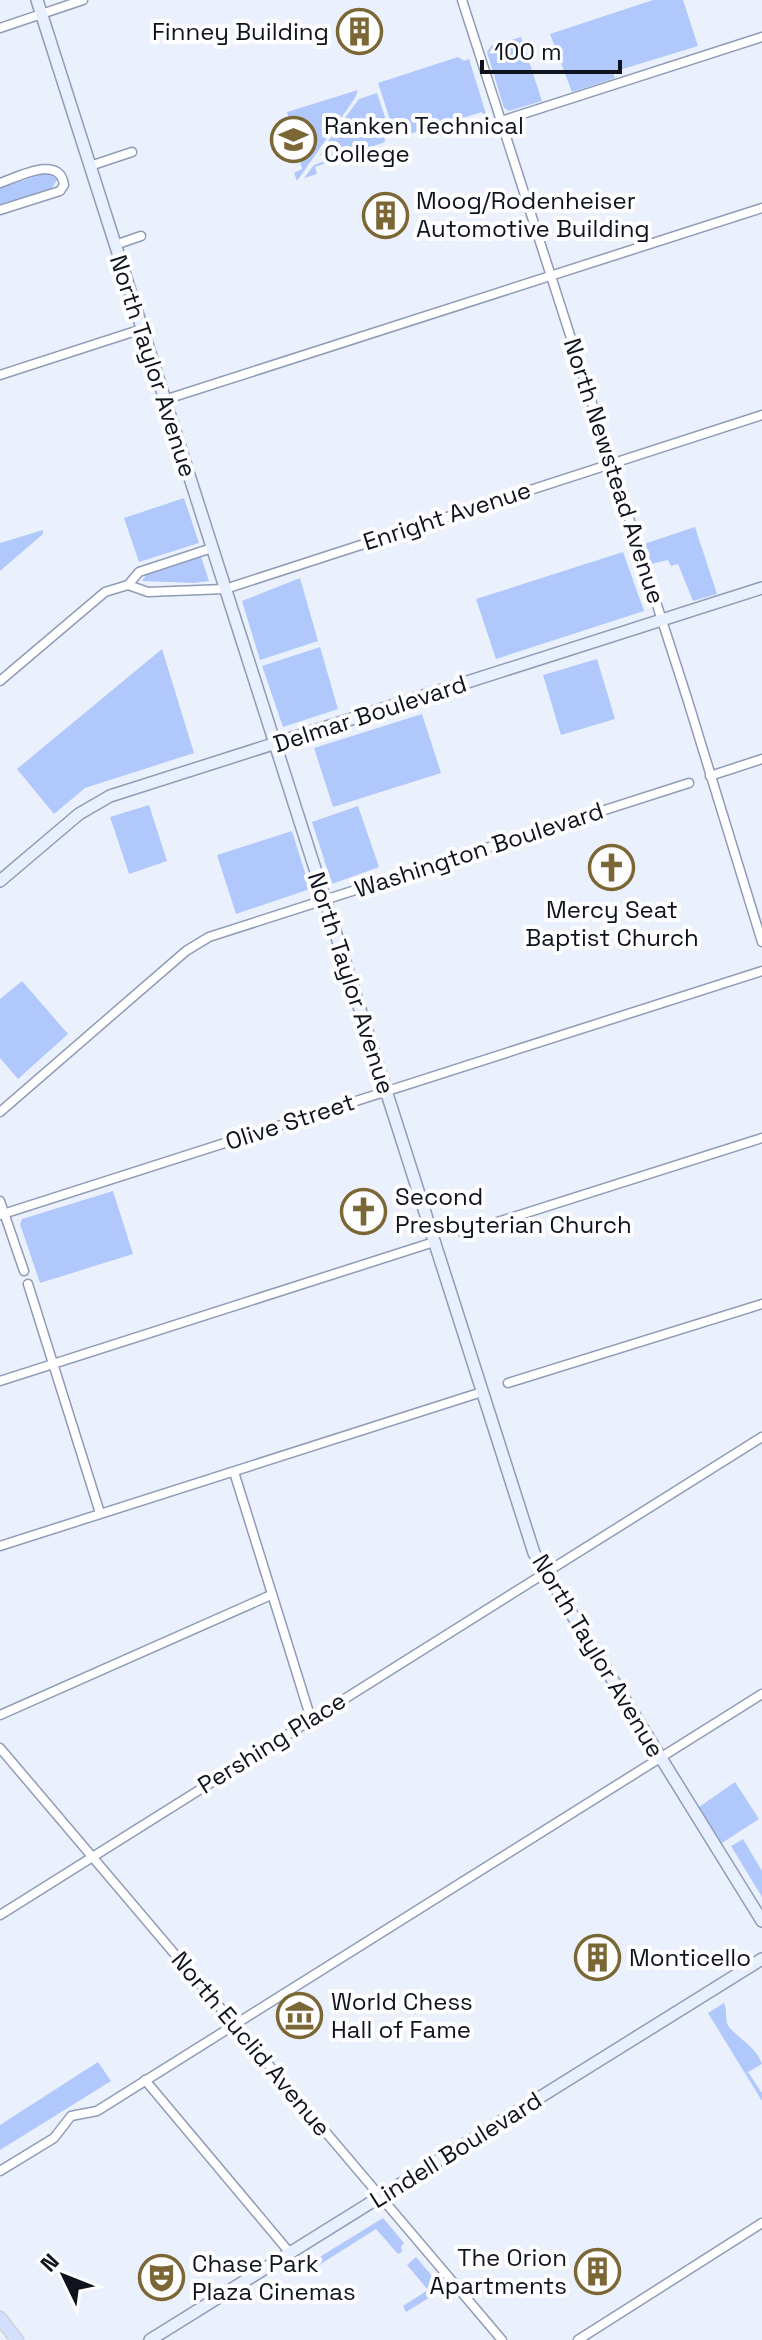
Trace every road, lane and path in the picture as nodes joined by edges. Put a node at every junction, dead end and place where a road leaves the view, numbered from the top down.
1 (37, 0) edge
2 (83, 0) edge
3 (462, 0) edge
4 (41, 14) junction
5 (0, 28) edge
6 (762, 37) edge
7 (501, 121) junction
8 (132, 152) dead end
9 (90, 166) junction
10 (0, 183) edge
11 (762, 208) edge
12 (0, 210) edge
13 (141, 236) dead end
14 (115, 245) junction
15 (551, 275) junction
16 (142, 329) junction
17 (0, 375) edge
18 (164, 400) junction
19 (762, 415) edge
20 (611, 463) junction
21 (212, 548) junction
22 (128, 585) junction
23 (762, 588) edge
24 (225, 589) junction
25 (662, 620) junction
26 (0, 681) edge
27 (275, 745) junction
28 (762, 759) edge
29 (710, 776) junction
30 (689, 783) dead end
31 (0, 881) edge
32 (325, 899) junction
33 (762, 942) edge
34 (762, 971) edge
35 (386, 1092) junction
36 (0, 1112) edge
37 (762, 1138) edge
38 (0, 1201) edge
39 (3, 1214) edge
40 (463, 1233) dead end
41 (434, 1242) junction
42 (24, 1271) dead end
43 (28, 1284) dead end
44 (762, 1304) edge
45 (54, 1364) junction
46 (0, 1381) edge
47 (508, 1383) dead end
48 (482, 1392) junction
49 (762, 1437) edge
50 (234, 1472) junction
51 (100, 1513) junction
52 (0, 1546) edge
53 (544, 1572) junction
54 (271, 1595) junction
55 (762, 1694) edge
56 (0, 1715) edge
57 (311, 1719) junction
58 (0, 1748) edge
59 (659, 1757) junction
60 (93, 1857) junction
61 (0, 1915) edge
62 (762, 1921) edge
63 (762, 1959) edge
64 (234, 2023) junction
65 (145, 2080) junction
66 (0, 2171) edge
67 (381, 2197) junction
68 (762, 2223) edge
69 (290, 2253) junction
70 (0, 2318) edge
71 (17, 2340) edge
72 (150, 2340) edge
73 (502, 2340) edge
74 (578, 2340) edge

1 - 4 street, North Taylor Avenue
2 - 4 street
3 - 7 street, North Newstead Avenue
4 - 5 street
4 - 9 street, North Taylor Avenue
6 - 7 street
7 - 15 street, North Newstead Avenue
8 - 9 street
9 - 14 street, North Taylor Avenue
10 - 12 street
11 - 15 street
13 - 14 street
14 - 16 street, North Taylor Avenue
15 - 18 street
15 - 20 street, North Newstead Avenue
16 - 17 street
16 - 18 street, North Taylor Avenue
18 - 21 street, North Taylor Avenue
19 - 20 street, Enright Avenue
20 - 24 street, Enright Avenue
20 - 25 street, North Newstead Avenue
21 - 22 street
21 - 24 street, North Taylor Avenue
22 - 24 street, Enright Avenue
22 - 26 street
23 - 25 street, Delmar Boulevard
24 - 27 street, North Taylor Avenue
25 - 27 street, Delmar Boulevard
25 - 29 street, North Newstead Avenue
27 - 31 street, Delmar Boulevard
27 - 32 street, North Taylor Avenue
28 - 29 street
29 - 33 street, North Newstead Avenue
30 - 32 street, Washington Boulevard
32 - 35 street, North Taylor Avenue
32 - 36 street, Washington Boulevard
34 - 35 street, Olive Street
35 - 39 street, Olive Street
35 - 41 street, North Taylor Avenue
37 - 40 street
38 - 39 street
39 - 42 street
41 - 45 street
41 - 48 street, North Taylor Avenue
43 - 45 street
44 - 47 street
45 - 46 street
45 - 51 street
48 - 50 street
48 - 53 street, North Taylor Avenue
49 - 53 street, Pershing Place
50 - 51 street
50 - 54 street
51 - 52 street
53 - 57 street, Pershing Place
53 - 59 street, North Taylor Avenue
54 - 56 street
54 - 57 street
55 - 59 street
57 - 60 street, Pershing Place
58 - 60 street, North Euclid Avenue
59 - 62 street, North Taylor Avenue
59 - 64 street
60 - 61 street, Pershing Place
60 - 64 street, North Euclid Avenue
63 - 67 street, Lindell Boulevard
64 - 65 street
64 - 67 street, North Euclid Avenue
65 - 66 street
65 - 69 street
67 - 69 street, Lindell Boulevard
67 - 73 street, North Euclid Avenue
68 - 74 street
69 - 72 street, Lindell Boulevard
70 - 71 main road

